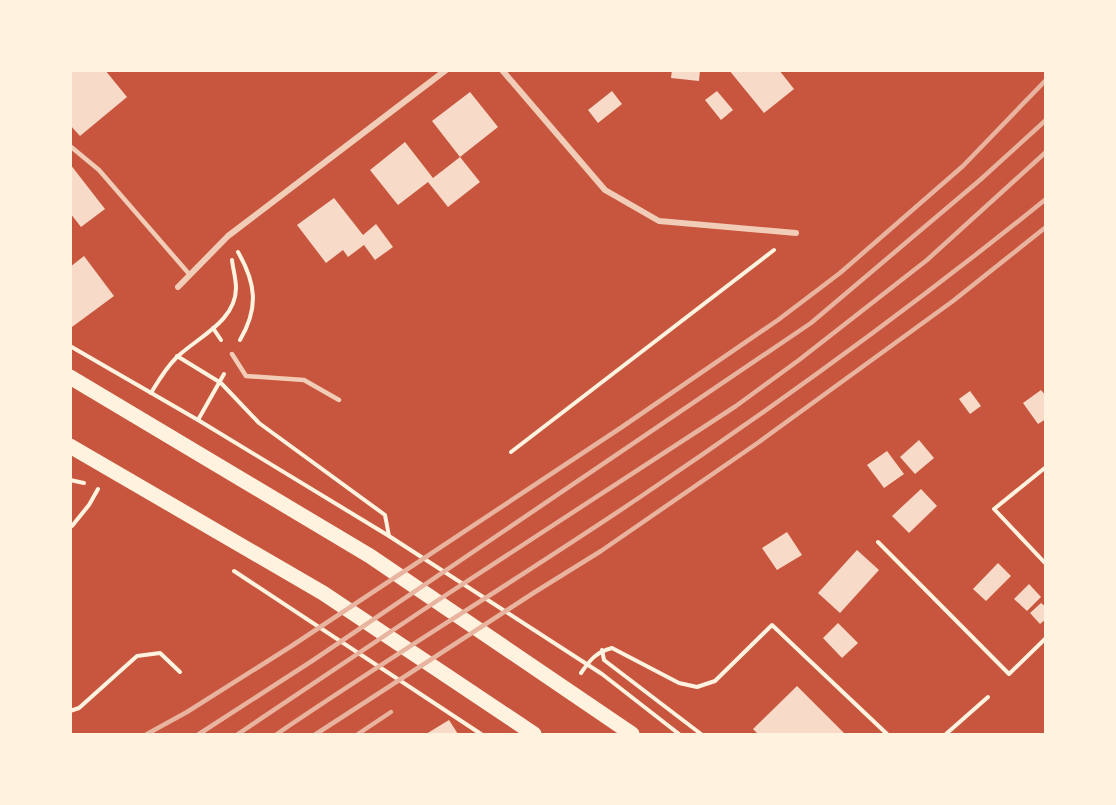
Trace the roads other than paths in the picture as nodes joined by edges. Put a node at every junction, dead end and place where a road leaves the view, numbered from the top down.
1 (446, 70) edge
2 (502, 70) edge
3 (70, 146) edge
4 (796, 233) road end
5 (190, 274) junction
6 (178, 287) dead end
7 (232, 354) road end
8 (70, 377) edge
9 (339, 400) dead end
10 (70, 446) edge
11 (534, 735) edge
12 (632, 735) edge

1 - 5 street
2 - 4 street
3 - 5 lane
5 - 6 street
7 - 9 lane
8 - 12 main road
10 - 11 main road

